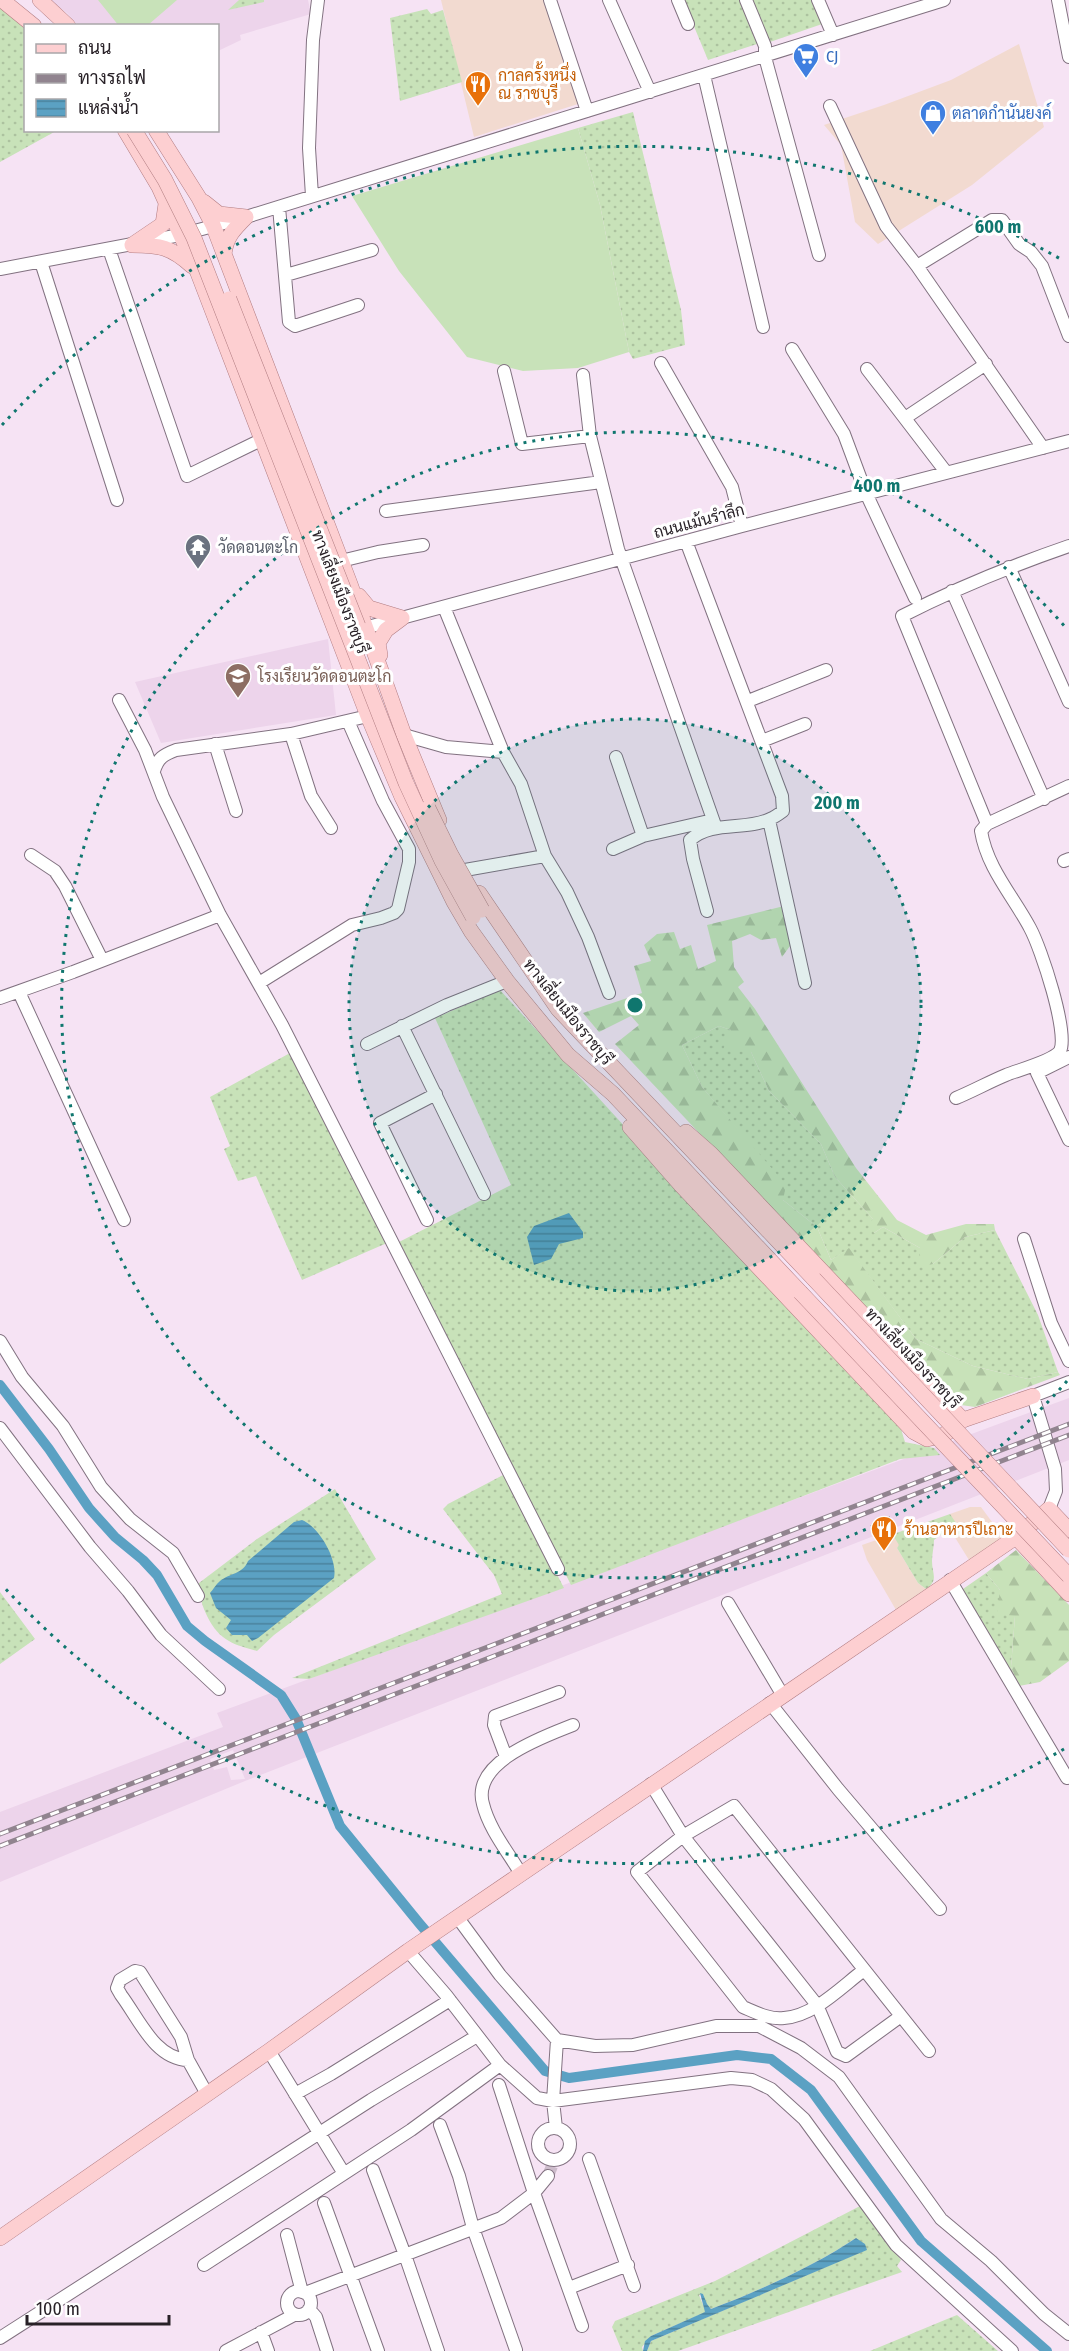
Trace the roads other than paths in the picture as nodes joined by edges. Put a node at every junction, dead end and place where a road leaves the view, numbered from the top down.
1 (2, 0) edge
2 (15, 0) edge
3 (30, 0) edge
4 (40, 0) edge
5 (318, 0) edge
6 (550, 0) edge
7 (609, 0) edge
8 (678, 0) edge
9 (746, 0) edge
10 (818, 0) edge
11 (944, 0) edge
12 (1058, 0) edge
13 (918, 4) edge
14 (32, 24) edge
15 (42, 24) edge
16 (56, 24) edge
17 (66, 24) edge
18 (688, 24) dead end
19 (832, 35) junction
20 (765, 57) junction
21 (1069, 57) edge
22 (704, 75) junction
23 (650, 92) junction
24 (831, 106) dead end
25 (586, 111) junction
26 (126, 132) edge
27 (135, 132) edge
28 (147, 132) edge
29 (157, 132) edge
30 (312, 196) junction
31 (199, 198) junction
32 (166, 201) junction
33 (279, 207) junction
34 (246, 217) junction
35 (213, 225) junction
36 (180, 235) junction
37 (132, 245) junction
38 (109, 249) junction
39 (372, 250) dead end
40 (224, 255) junction
41 (819, 255) dead end
42 (41, 261) junction
43 (917, 266) junction
44 (0, 269) edge
45 (198, 273) junction
46 (286, 275) junction
47 (358, 305) dead end
48 (763, 327) dead end
49 (1069, 336) edge
50 (792, 349) dead end
51 (661, 363) dead end
52 (986, 364) junction
53 (867, 369) dead end
54 (504, 371) dead end
55 (583, 375) dead end
56 (905, 418) junction
57 (590, 436) junction
58 (263, 439) junction
59 (1068, 443) edge
60 (1043, 448) junction
61 (946, 472) junction
62 (601, 482) junction
63 (866, 493) junction
64 (117, 500) dead end
65 (386, 511) dead end
66 (742, 526) junction
67 (686, 541) junction
68 (423, 545) dead end
69 (1069, 546) edge
70 (623, 558) junction
71 (341, 561) junction
72 (1009, 567) junction
73 (350, 584) junction
74 (952, 591) junction
75 (915, 598) dead end
76 (444, 607) junction
77 (402, 618) junction
78 (367, 628) junction
79 (338, 636) junction
80 (826, 670) dead end
81 (384, 679) junction
82 (119, 700) dead end
83 (748, 701) junction
84 (1069, 702) edge
85 (368, 716) junction
86 (348, 722) junction
87 (806, 724) dead end
88 (291, 734) junction
89 (404, 735) junction
90 (762, 741) junction
91 (215, 744) junction
92 (503, 752) junction
93 (616, 756) dead end
94 (154, 771) junction
95 (1069, 786) edge
96 (1044, 799) junction
97 (236, 811) dead end
98 (769, 820) junction
99 (714, 824) junction
100 (987, 824) junction
101 (331, 828) dead end
102 (643, 836) junction
103 (613, 849) dead end
104 (31, 855) dead end
105 (545, 856) junction
106 (465, 870) junction
107 (707, 911) dead end
108 (477, 913) junction
109 (220, 915) junction
110 (102, 960) junction
111 (507, 981) junction
112 (259, 983) junction
113 (805, 983) dead end
114 (19, 992) junction
115 (609, 993) dead end
116 (0, 998) edge
117 (558, 1009) junction
118 (402, 1026) junction
119 (367, 1044) dead end
120 (593, 1047) junction
121 (568, 1055) junction
122 (1069, 1056) edge
123 (436, 1094) junction
124 (613, 1094) junction
125 (956, 1098) dead end
126 (1069, 1140) edge
127 (484, 1194) dead end
128 (124, 1220) dead end
129 (427, 1220) dead end
130 (1024, 1239) dead end
131 (0, 1341) edge
132 (1069, 1361) edge
133 (1069, 1382) edge
134 (1033, 1396) junction
135 (963, 1420) junction
136 (0, 1428) edge
137 (1056, 1491) junction
138 (1069, 1491) edge
139 (1049, 1509) junction
140 (1069, 1530) edge
141 (1016, 1537) junction
142 (1069, 1550) edge
143 (558, 1569) dead end
144 (1069, 1576) edge
145 (950, 1580) junction
146 (1069, 1594) edge
147 (198, 1596) dead end
148 (728, 1603) dead end
149 (219, 1689) dead end
150 (559, 1692) dead end
151 (776, 1698) junction
152 (573, 1725) dead end
153 (506, 1757) junction
154 (1067, 1778) dead end
155 (651, 1784) junction
156 (683, 1836) junction
157 (521, 1874) junction
158 (940, 1909) dead end
159 (456, 1919) junction
160 (412, 1948) junction
161 (864, 1970) junction
162 (450, 2000) junction
163 (817, 2005) junction
164 (901, 2016) junction
165 (477, 2036) junction
166 (557, 2040) junction
167 (269, 2051) junction
168 (929, 2051) dead end
169 (188, 2061) junction
170 (500, 2065) junction
171 (499, 2085) dead end
172 (207, 2094) junction
173 (295, 2094) junction
174 (553, 2101) junction
175 (440, 2125) dead end
176 (556, 2128) junction
177 (319, 2134) junction
178 (589, 2159) dead end
179 (552, 2167) junction
180 (373, 2170) dead end
181 (343, 2172) junction
182 (534, 2193) junction
183 (324, 2203) dead end
184 (473, 2228) junction
185 (287, 2235) dead end
186 (0, 2238) edge
187 (405, 2255) junction
188 (204, 2265) dead end
189 (628, 2265) junction
190 (351, 2275) junction
191 (634, 2286) dead end
192 (569, 2289) junction
193 (304, 2293) junction
194 (309, 2309) junction
195 (294, 2314) junction
196 (582, 2326) dead end
197 (261, 2332) junction
198 (1069, 2334) edge
199 (0, 2338) edge
200 (516, 2350) edge
201 (226, 2351) edge
202 (268, 2351) edge
203 (327, 2351) edge
204 (378, 2351) edge
205 (438, 2351) edge
206 (1012, 2351) edge

1 - 14 main road
2 - 15 main road
3 - 16 main road
4 - 17 main road
5 - 30 street
6 - 25 street
7 - 23 street
8 - 18 street
9 - 20 street
10 - 19 street
11 - 13 street
12 - 21 street
13 - 19 street
19 - 20 street
20 - 22 street
20 - 41 street
22 - 23 street
22 - 48 street
23 - 25 street
24 - 43 street
25 - 30 street
26 - 32 main road, ทางเลี่ยงเมืองราชบุรี
27 - 108 main road, ทางเลี่ยงเมืองราชบุรี, bridge
28 - 108 main road, ทางเลี่ยงเมืองราชบุรี, bridge
29 - 31 main road, ทางเลี่ยงเมืองราชบุรี
30 - 33 street
31 - 34 main road
31 - 35 main road, ทางเลี่ยงเมืองราชบุรี
32 - 36 main road, ทางเลี่ยงเมืองราชบุรี
32 - 37 main road
33 - 34 street
33 - 46 street
34 - 35 street
34 - 40 main road
35 - 36 street
35 - 40 main road, ทางเลี่ยงเมืองราชบุรี
36 - 37 street
36 - 45 main road, ทางเลี่ยงเมืองราชบุรี
37 - 38 street
37 - 45 main road
38 - 42 street
38 - 58 street
39 - 46 street
40 - 71 main road, ทางเลี่ยงเมืองราชบุรี
42 - 44 street
42 - 64 street
43 - 49 street
43 - 52 street
45 - 58 main road, ทางเลี่ยงเมืองราชบุรี
46 - 47 street
50 - 63 street
51 - 66 street
52 - 56 street
52 - 60 street
53 - 56 street
54 - 57 street
55 - 57 street
56 - 61 street
57 - 62 street
58 - 79 main road, ทางเลี่ยงเมืองราชบุรี
59 - 60 street, ถนนแม้นรำลึก
60 - 61 street, ถนนแม้นรำลึก
61 - 63 street, ถนนแม้นรำลึก
62 - 65 street
62 - 70 street
63 - 66 street, ถนนแม้นรำลึก
63 - 75 street
66 - 67 street, ถนนแม้นรำลึก
67 - 70 street, ถนนแม้นรำลึก
67 - 83 street
68 - 71 street
69 - 72 street
70 - 76 street, ถนนแม้นรำลึก
70 - 99 street
71 - 73 main road, ทางเลี่ยงเมืองราชบุรี
72 - 74 street
72 - 84 street
73 - 77 main road
73 - 78 main road, ทางเลี่ยงเมืองราชบุรี
74 - 96 street
74 - 100 street
76 - 77 street, ถนนแม้นรำลึก
76 - 92 street
77 - 78 street, ถนนแม้นรำลึก
77 - 81 main road
78 - 79 street, ถนนแม้นรำลึก
78 - 81 main road, ทางเลี่ยงเมืองราชบุรี
79 - 85 main road, ทางเลี่ยงเมืองราชบุรี
80 - 83 street
81 - 89 main road, ทางเลี่ยงเมืองราชบุรี
82 - 94 street
83 - 90 street
85 - 86 street
85 - 111 main road, ทางเลี่ยงเมืองราชบุรี
86 - 88 street
86 - 112 street
87 - 90 street
88 - 91 street
88 - 101 street
89 - 92 street
89 - 106 main road, ทางเลี่ยงเมืองราชบุรี
90 - 98 street
91 - 94 street
91 - 97 street
92 - 105 street
93 - 102 street
94 - 109 street
95 - 96 street
96 - 100 street
98 - 99 street
98 - 113 street
99 - 102 street
99 - 107 street
100 - 125 street
102 - 103 street
104 - 110 street
105 - 106 street
105 - 115 street
106 - 117 main road, ทางเลี่ยงเมืองราชบุรี
108 - 117 main road, ทางเลี่ยงเมืองราชบุรี
108 - 124 main road, ทางเลี่ยงเมืองราชบุรี
109 - 110 street
109 - 112 street
110 - 114 street
111 - 118 street
111 - 121 main road, ทางเลี่ยงเมืองราชบุรี
112 - 143 street
114 - 116 street
114 - 128 street
117 - 120 main road, ทางเลี่ยงเมืองราชบุรี
118 - 119 street
118 - 123 street
120 - 135 main road
120 - 142 main road, ทางเลี่ยงเมืองราชบุรี, bridge
121 - 124 main road, ทางเลี่ยงเมืองราชบุรี
121 - 135 main road
122 - 126 street
123 - 127 street
123 - 129 street
124 - 144 main road, ทางเลี่ยงเมืองราชบุรี, bridge
130 - 132 street
131 - 147 street
133 - 134 street
134 - 135 main road
134 - 137 street
136 - 149 street
137 - 138 street
137 - 139 street
139 - 140 main road
139 - 141 main road
141 - 145 main road
141 - 146 main road
145 - 151 main road
145 - 154 street
148 - 151 street
150 - 153 street
151 - 155 main road
151 - 158 street
152 - 153 street
153 - 157 street
155 - 156 street
155 - 157 main road
156 - 161 street
156 - 163 street
156 - 163 street
157 - 159 main road
159 - 160 main road
159 - 166 street
160 - 162 street
160 - 167 main road
161 - 163 street
161 - 164 street
162 - 165 street
162 - 173 street
163 - 164 street
164 - 168 street
165 - 170 street
165 - 177 street
166 - 174 street
166 - 198 street
167 - 172 main road
167 - 173 street
169 - 169 street
169 - 172 street
170 - 174 street
170 - 181 street
171 - 182 street
172 - 186 main road
173 - 177 street
174 - 176 street
174 - 206 street
175 - 184 street
176 - 179 street
176 - 179 street
177 - 181 street
177 - 199 street
178 - 189 street
179 - 182 street
180 - 187 street
181 - 188 street
182 - 184 street
182 - 192 street
183 - 190 street
184 - 187 street
184 - 200 street
185 - 193 street
187 - 190 street
187 - 205 street
189 - 191 street
189 - 192 street
190 - 193 street
190 - 204 street
192 - 196 street
193 - 194 street
193 - 195 street
194 - 195 street
194 - 203 street
195 - 197 street
197 - 201 street
197 - 202 street

